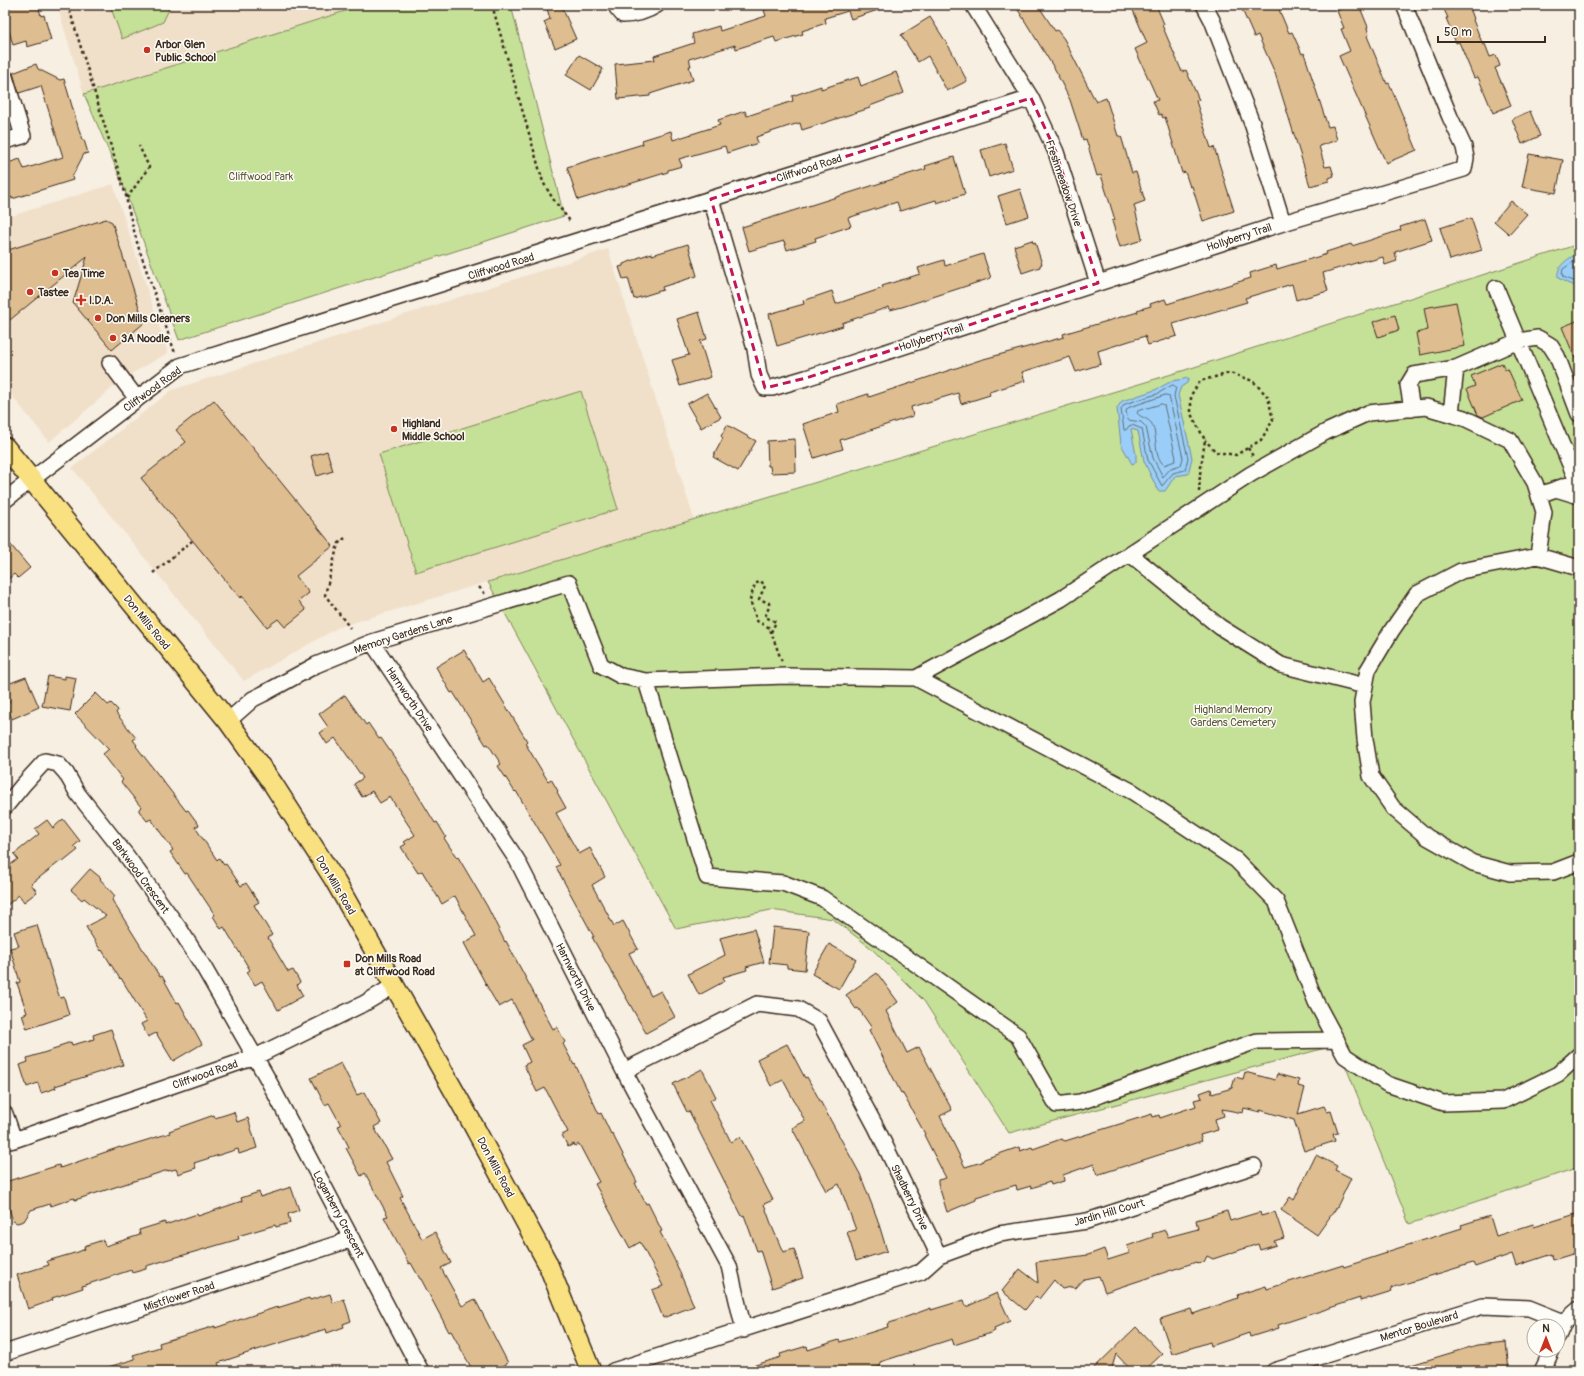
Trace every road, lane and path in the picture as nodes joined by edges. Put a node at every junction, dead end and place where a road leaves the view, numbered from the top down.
1 (68, 5) edge
2 (492, 5) edge
3 (616, 5) edge
4 (657, 5) edge
5 (973, 5) edge
6 (1204, 5) edge
7 (1404, 5) edge
8 (5, 77) edge
9 (1031, 98) junction
10 (5, 141) edge
11 (139, 146) dead end
12 (127, 199) junction
13 (711, 200) junction
14 (570, 221) dead end
15 (1283, 223) junction
16 (1098, 283) junction
17 (1496, 288) dead end
18 (1518, 341) junction
19 (110, 363) dead end
20 (180, 366) junction
21 (1456, 368) junction
22 (137, 399) junction
23 (1412, 409) junction
24 (1451, 414) junction
25 (1579, 414) edge
26 (1205, 440) junction
27 (5, 447) edge
28 (32, 480) junction
29 (1578, 481) edge
30 (1556, 489) junction
31 (1539, 495) junction
32 (1579, 496) edge
33 (5, 500) edge
34 (1199, 508) junction
35 (345, 538) dead end
36 (192, 541) dead end
37 (1130, 554) junction
38 (1538, 556) junction
39 (1579, 568) edge
40 (153, 573) dead end
41 (350, 628) dead end
42 (772, 632) junction
43 (372, 642) junction
44 (786, 676) junction
45 (916, 678) junction
46 (646, 681) junction
47 (1365, 686) junction
48 (228, 721) junction
49 (5, 807) edge
50 (1579, 862) edge
51 (395, 985) junction
52 (1337, 1040) junction
53 (1579, 1055) edge
54 (255, 1057) junction
55 (624, 1071) junction
56 (5, 1114) edge
57 (9, 1141) edge
58 (1254, 1166) dead end
59 (352, 1239) junction
60 (939, 1256) junction
61 (1579, 1309) edge
62 (1554, 1318) edge
63 (1566, 1320) edge
64 (744, 1330) junction
65 (5, 1353) edge
66 (1548, 1358) edge
67 (421, 1371) edge
68 (590, 1371) edge
69 (613, 1371) edge
70 (1274, 1371) edge
71 (1542, 1371) edge

1 - 12 path
2 - 14 path
3 - 4 street
5 - 9 street, Freshmeadow Drive
6 - 15 street, Hollyberry Trail
7 - 15 street, Hollyberry Trail
8 - 10 street
9 - 13 street, Cliffwood Road
9 - 16 street, Freshmeadow Drive
11 - 12 path
12 - 20 path
13 - 16 street, Hollyberry Trail
13 - 20 street, Cliffwood Road
15 - 16 street, Hollyberry Trail
17 - 18 street
18 - 21 street
18 - 25 street
18 - 29 street
19 - 22 street
20 - 22 street, Cliffwood Road
21 - 23 street
21 - 24 street
22 - 28 street, Cliffwood Road
23 - 24 street
23 - 34 street
24 - 31 street
26 - 26 path
26 - 34 path
27 - 28 main road, Don Mills Road
28 - 33 street, Cliffwood Road
28 - 48 main road, Don Mills Road
29 - 30 street
30 - 31 street
30 - 32 street
31 - 38 street
34 - 37 street
35 - 41 path
36 - 40 path
37 - 45 street
37 - 47 street
38 - 39 street
38 - 47 street
42 - 42 path
42 - 44 path
43 - 46 street, Memory Gardens Lane
43 - 48 street, Memory Gardens Lane
43 - 55 street, Harnworth Drive
44 - 45 street
44 - 46 street
45 - 52 street
46 - 52 street
47 - 50 street
48 - 51 main road, Don Mills Road
49 - 54 street, Barkwood Crescent
51 - 54 street, Cliffwood Road
51 - 68 main road, Don Mills Road
52 - 53 street
54 - 57 street, Cliffwood Road
54 - 59 street, Loganberry Crescent
55 - 60 street, Shadberry Drive
55 - 64 street, Harnworth Drive
56 - 57 street
58 - 60 street, Jardin Hill Court
59 - 65 street, Mistflower Road
59 - 67 street, Loganberry Crescent
60 - 64 street
61 - 63 street
62 - 70 street, Mentor Boulevard
64 - 69 street
66 - 71 street

